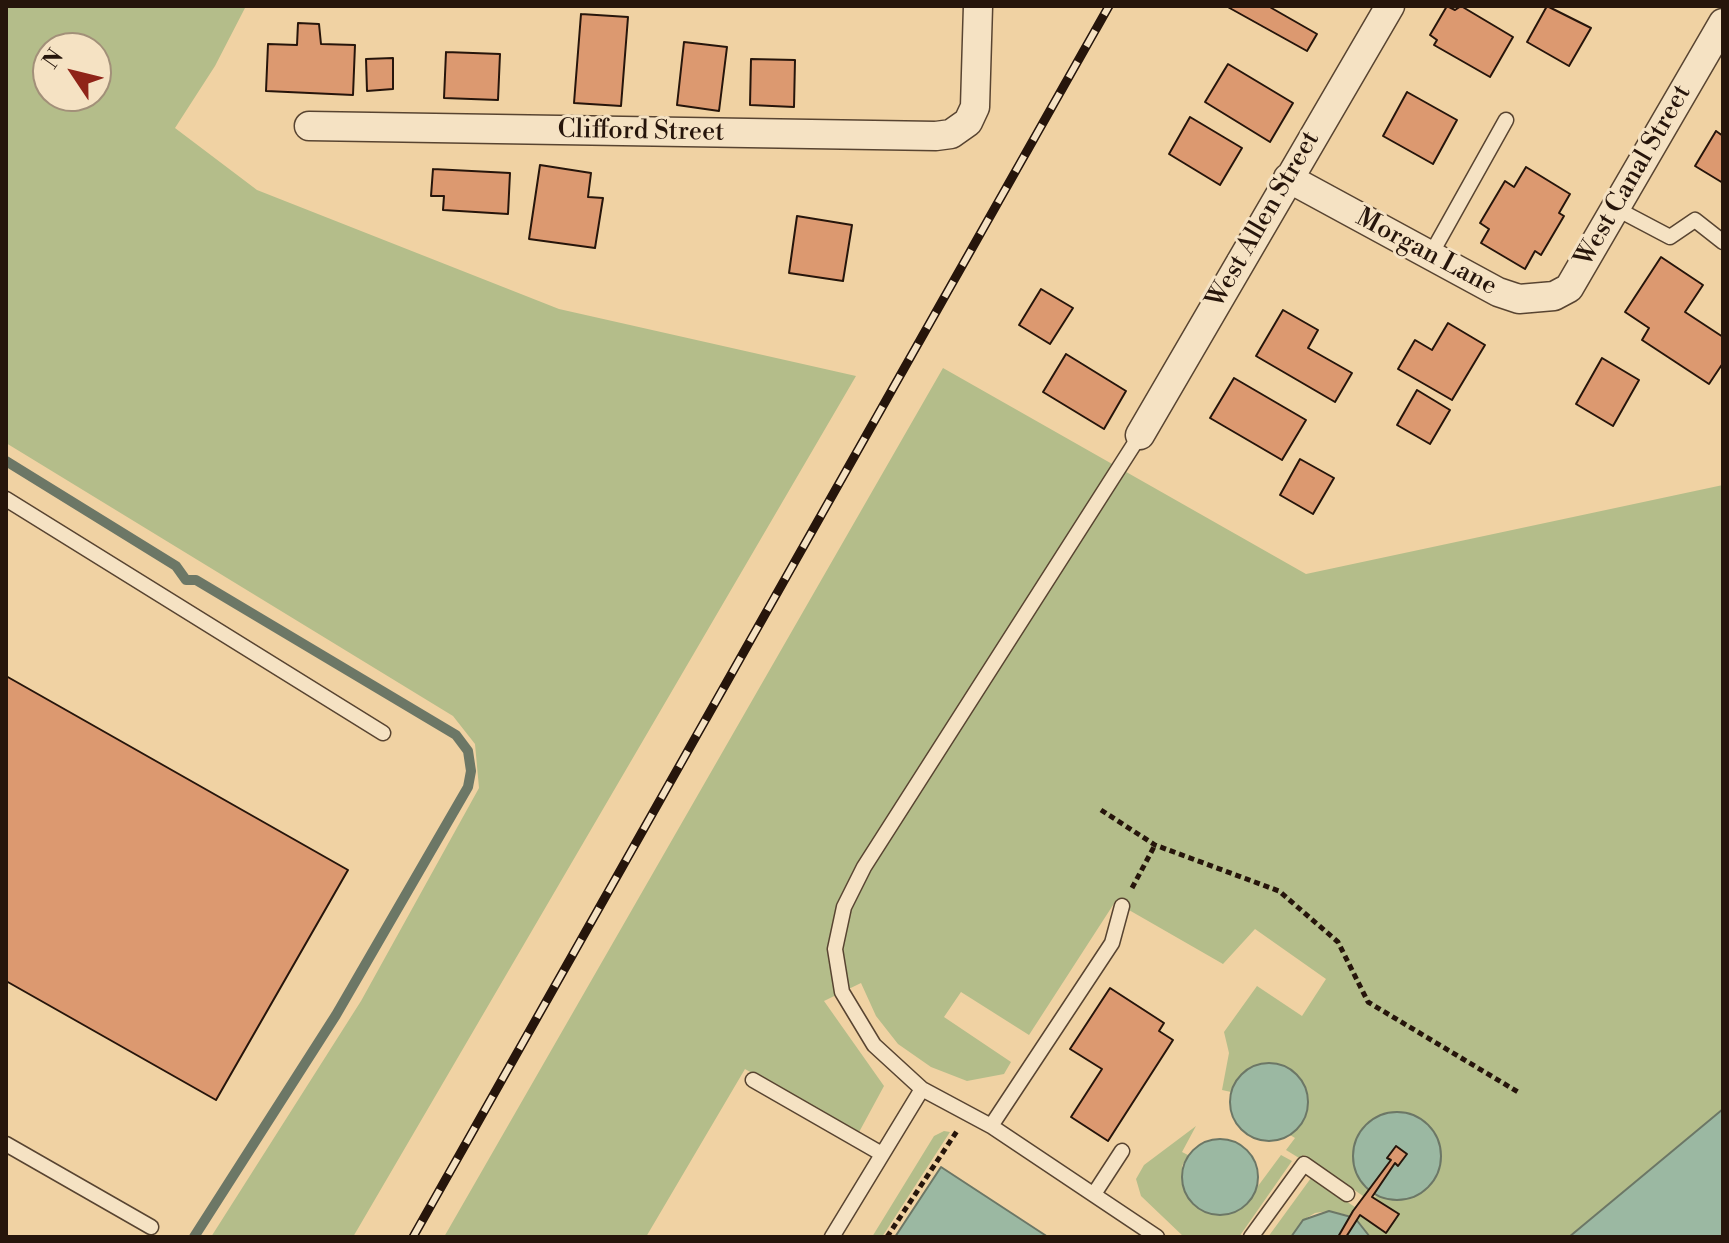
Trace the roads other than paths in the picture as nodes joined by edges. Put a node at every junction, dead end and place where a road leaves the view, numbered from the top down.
1 (978, 6) edge
2 (1390, 6) edge
3 (1723, 23) edge
4 (1506, 120) dead end
5 (309, 126) dead end
6 (1288, 178) junction
7 (1615, 208) junction
8 (1723, 242) edge
9 (1430, 256) junction
10 (1569, 288) joint
11 (1140, 435) joint
12 (6, 499) edge
13 (383, 733) dead end
14 (1122, 906) road end
15 (753, 1080) dead end
16 (922, 1089) junction
17 (991, 1126) junction
18 (6, 1144) edge
19 (1122, 1151) dead end
20 (882, 1154) junction
21 (1094, 1194) junction
22 (1347, 1194) dead end
23 (151, 1227) dead end
24 (832, 1237) edge
25 (1157, 1237) edge
26 (1251, 1237) edge

1 - 5 street, Clifford Street
2 - 6 street, West Allen Street
3 - 7 street, West Canal Street
4 - 9 lane
6 - 9 street, Morgan Lane
6 - 11 street, West Allen Street
7 - 8 lane
7 - 10 street, West Canal Street
9 - 10 street, Morgan Lane
11 - 16 lane
12 - 13 lane
14 - 17 lane
15 - 20 lane
16 - 17 lane
16 - 20 lane
17 - 21 lane
18 - 23 lane
19 - 21 lane
20 - 24 lane
21 - 25 lane
22 - 26 lane

